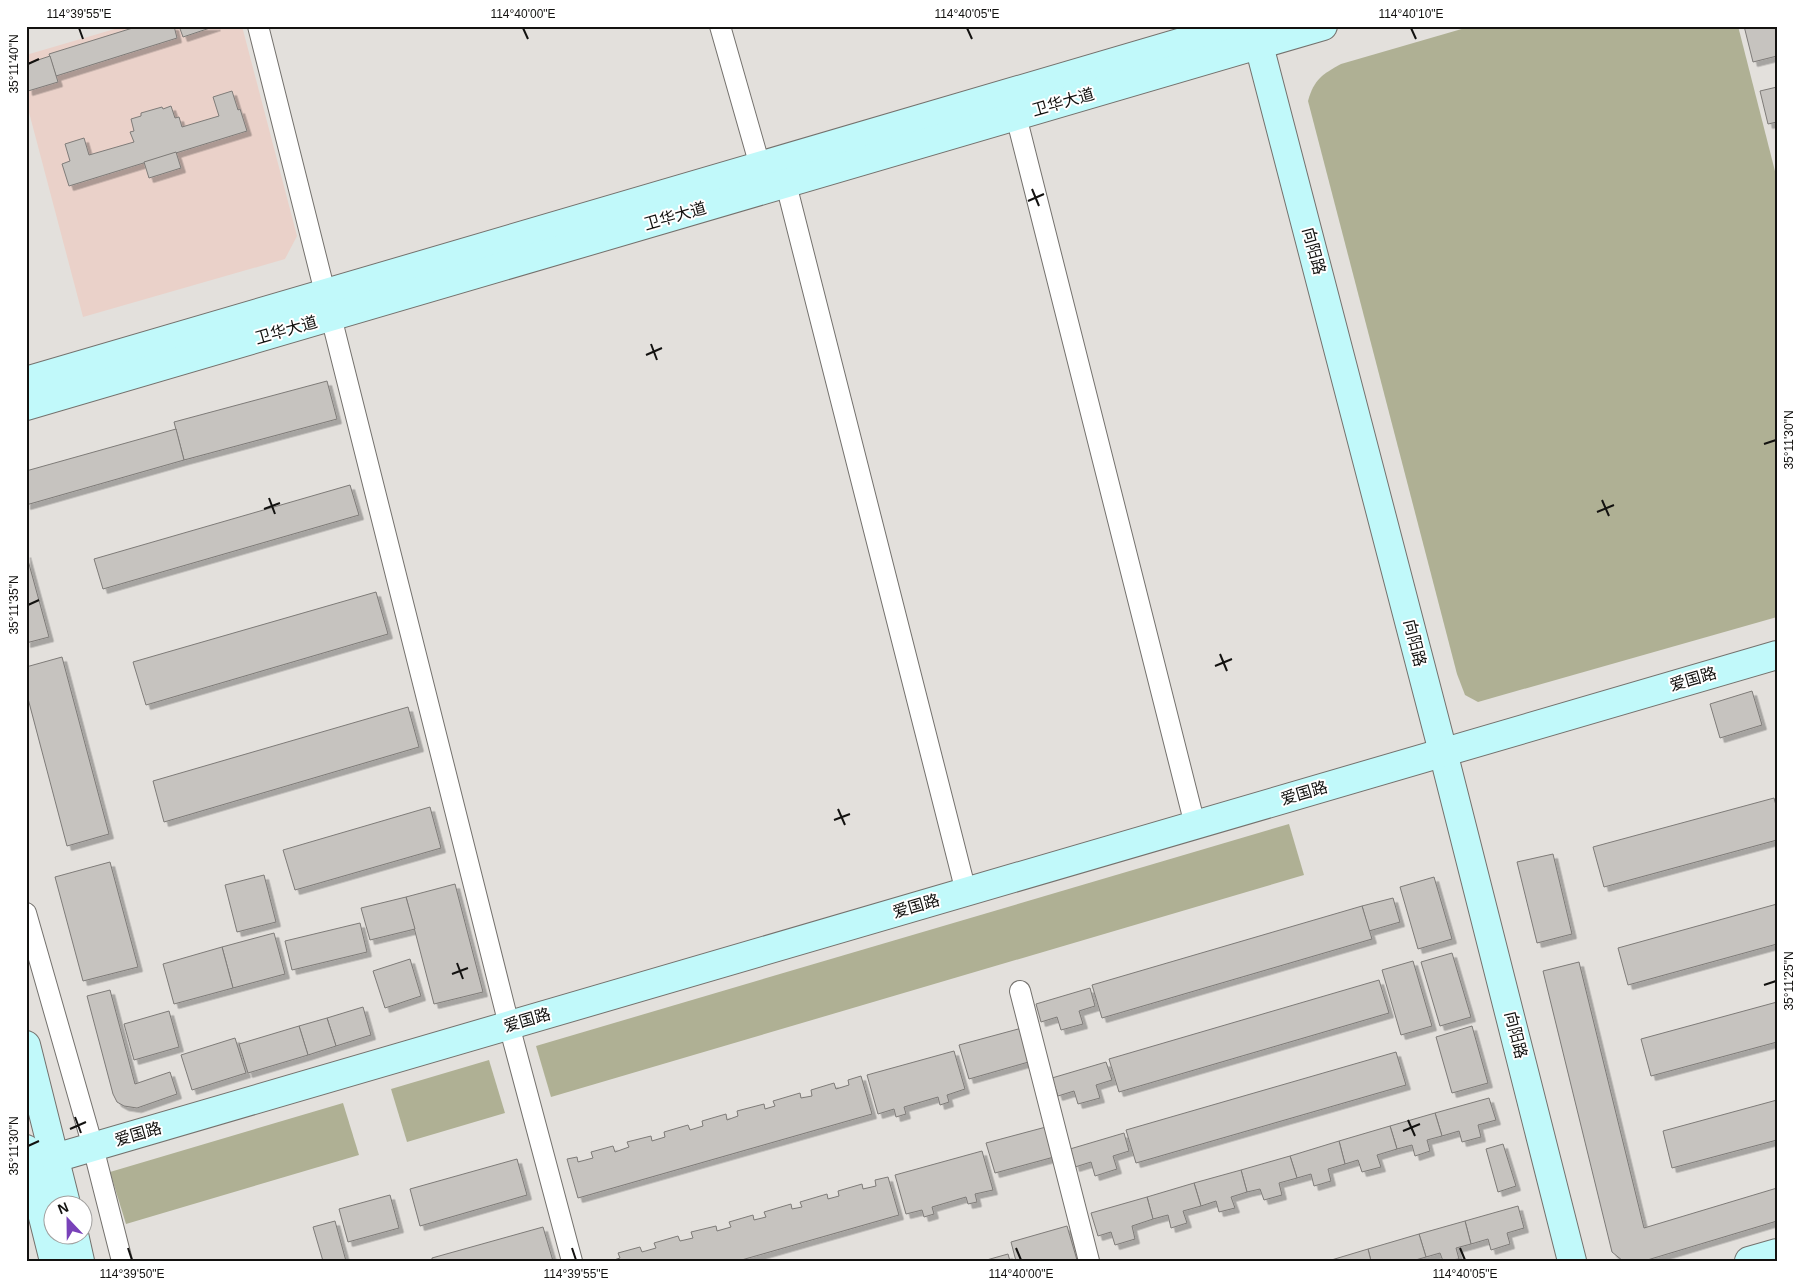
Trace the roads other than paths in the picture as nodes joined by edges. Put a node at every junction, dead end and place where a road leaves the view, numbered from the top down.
1 (258, 26) edge
2 (720, 26) edge
3 (1236, 26) edge
4 (1323, 26) edge
5 (1257, 36) edge
6 (1016, 116) junction
7 (760, 166) junction
8 (786, 184) junction
9 (328, 305) junction
10 (26, 381) edge
11 (26, 406) edge
12 (1777, 655) edge
13 (1443, 752) junction
14 (1195, 825) junction
15 (966, 892) junction
16 (26, 913) edge
17 (1020, 991) dead end
18 (509, 1025) junction
19 (26, 1045) edge
20 (92, 1148) junction
21 (26, 1149) edge
22 (55, 1158) junction
23 (64, 1194) edge
24 (76, 1244) edge
25 (1777, 1253) edge
26 (54, 1261) edge
27 (80, 1261) edge
28 (122, 1261) edge
29 (572, 1261) edge
30 (1089, 1261) edge
31 (1572, 1261) edge
32 (1749, 1261) edge

1 - 9 street
2 - 7 street
3 - 7 street, 卫华大道
4 - 5 street, 卫华大道
5 - 6 street, 卫华大道
5 - 13 street, 向阳路
6 - 8 street, 卫华大道
6 - 14 street
7 - 9 street, 卫华大道
8 - 9 street, 卫华大道
8 - 15 street
9 - 10 street, 卫华大道
9 - 11 street, 卫华大道
9 - 18 street
12 - 13 street, 爱国路
13 - 14 street, 爱国路
13 - 31 street, 向阳路
14 - 15 street, 爱国路
15 - 18 street, 爱国路
16 - 20 street
17 - 30 street
18 - 20 street, 爱国路
18 - 29 street
19 - 22 street
20 - 22 street, 爱国路
20 - 28 street
21 - 26 street
22 - 23 street
24 - 27 street
25 - 32 street

